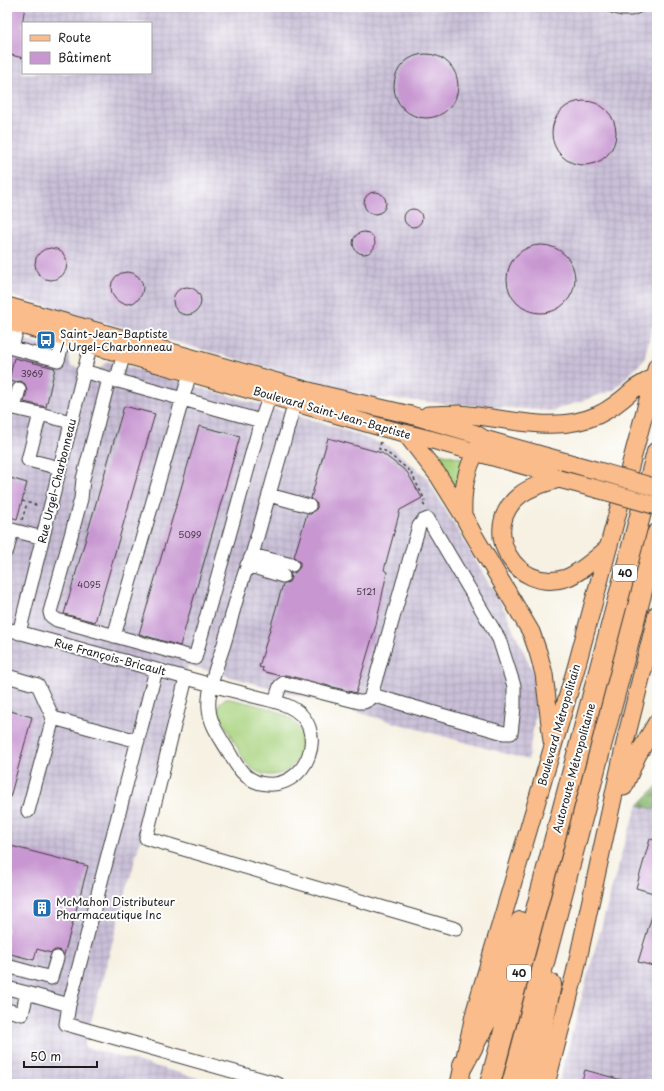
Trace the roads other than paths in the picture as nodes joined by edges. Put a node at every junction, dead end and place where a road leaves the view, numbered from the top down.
1 (7, 306) edge
2 (13, 323) edge
3 (64, 337) junction
4 (92, 337) junction
5 (124, 354) junction
6 (83, 371) junction
7 (655, 371) edge
8 (190, 373) junction
9 (113, 380) junction
10 (19, 389) dead end
11 (270, 395) junction
12 (183, 399) junction
13 (295, 402) junction
14 (40, 414) junction
15 (411, 415) junction
16 (261, 421) junction
17 (71, 422) junction
18 (406, 434) junction
19 (480, 445) junction
20 (657, 452) edge
21 (60, 468) junction
22 (559, 479) junction
23 (657, 488) edge
24 (269, 495) junction
25 (309, 506) dead end
26 (657, 506) edge
27 (463, 515) junction
28 (10, 529) edge
29 (657, 534) edge
30 (43, 538) junction
31 (608, 548) junction
32 (7, 550) edge
33 (250, 560) junction
34 (292, 565) dead end
35 (283, 576) dead end
36 (657, 614) edge
37 (13, 631) edge
38 (114, 636) junction
39 (156, 670) junction
40 (7, 676) edge
41 (186, 678) junction
42 (212, 685) junction
43 (372, 695) junction
44 (275, 701) junction
45 (53, 718) junction
46 (657, 722) edge
47 (138, 741) junction
48 (552, 748) junction
49 (28, 811) dead end
50 (548, 863) junction
51 (599, 868) junction
52 (563, 891) junction
53 (456, 929) dead end
54 (57, 958) dead end
55 (7, 966) edge
56 (7, 988) edge
57 (27, 994) junction
58 (69, 1005) junction
59 (7, 1010) edge
60 (461, 1075) edge
61 (278, 1084) edge
62 (490, 1084) edge
63 (512, 1084) edge
64 (531, 1084) edge
65 (546, 1084) edge

1 - 4 main road, Boulevard Saint-Jean-Baptiste
2 - 3 main road, Boulevard Saint-Jean-Baptiste
2 - 3 street
3 - 4 main road, Boulevard Saint-Jean-Baptiste
4 - 5 main road, Boulevard Saint-Jean-Baptiste
4 - 6 street, Rue Urgel-Charbonneau
4 - 15 main road, Boulevard Saint-Jean-Baptiste
5 - 8 main road, Boulevard Saint-Jean-Baptiste
5 - 9 street
6 - 9 street
6 - 17 street, Rue Urgel-Charbonneau
7 - 15 main road
7 - 31 main road, Boulevard Métropolitain
8 - 11 main road, Boulevard Saint-Jean-Baptiste
8 - 12 street
9 - 12 street
9 - 38 street
10 - 14 street
11 - 13 main road, Boulevard Saint-Jean-Baptiste
11 - 16 street
12 - 16 street
12 - 38 street
13 - 18 main road, Boulevard Saint-Jean-Baptiste
13 - 24 street
14 - 17 street
14 - 21 street
15 - 19 main road, Boulevard Saint-Jean-Baptiste
16 - 38 street
17 - 21 street, Rue Urgel-Charbonneau
18 - 19 main road, Boulevard Saint-Jean-Baptiste
18 - 27 main road
19 - 22 main road, Boulevard Saint-Jean-Baptiste
19 - 23 main road, Boulevard Saint-Jean-Baptiste, bridge
19 - 27 main road
20 - 50 highway, Autoroute Métropolitaine / 40
21 - 30 street, Rue Urgel-Charbonneau
22 - 26 main road, Boulevard Saint-Jean-Baptiste, bridge
22 - 31 main road
24 - 25 street
24 - 33 street
27 - 48 main road
28 - 30 street
28 - 32 street
29 - 52 highway, Autoroute Métropolitaine / 40
30 - 37 street, Rue Urgel-Charbonneau
31 - 48 main road, Boulevard Métropolitain
33 - 34 street
33 - 35 street
33 - 42 street
36 - 51 main road
37 - 39 street, Rue François-Bricault
39 - 41 street, Rue François-Bricault
39 - 47 street
40 - 45 street
41 - 42 street, Rue François-Bricault
41 - 53 street
42 - 44 street, Rue François-Bricault
42 - 44 street, Rue François-Bricault
43 - 43 street
43 - 44 street
45 - 47 street
45 - 49 street
46 - 51 main road
47 - 58 street
48 - 60 main road, Boulevard Métropolitain
50 - 60 highway
50 - 62 highway, Autoroute Métropolitaine / 40
51 - 65 main road
52 - 63 highway, Autoroute Métropolitaine / 40
52 - 64 highway
54 - 55 street
56 - 57 street
57 - 58 street
57 - 59 street
58 - 61 street

